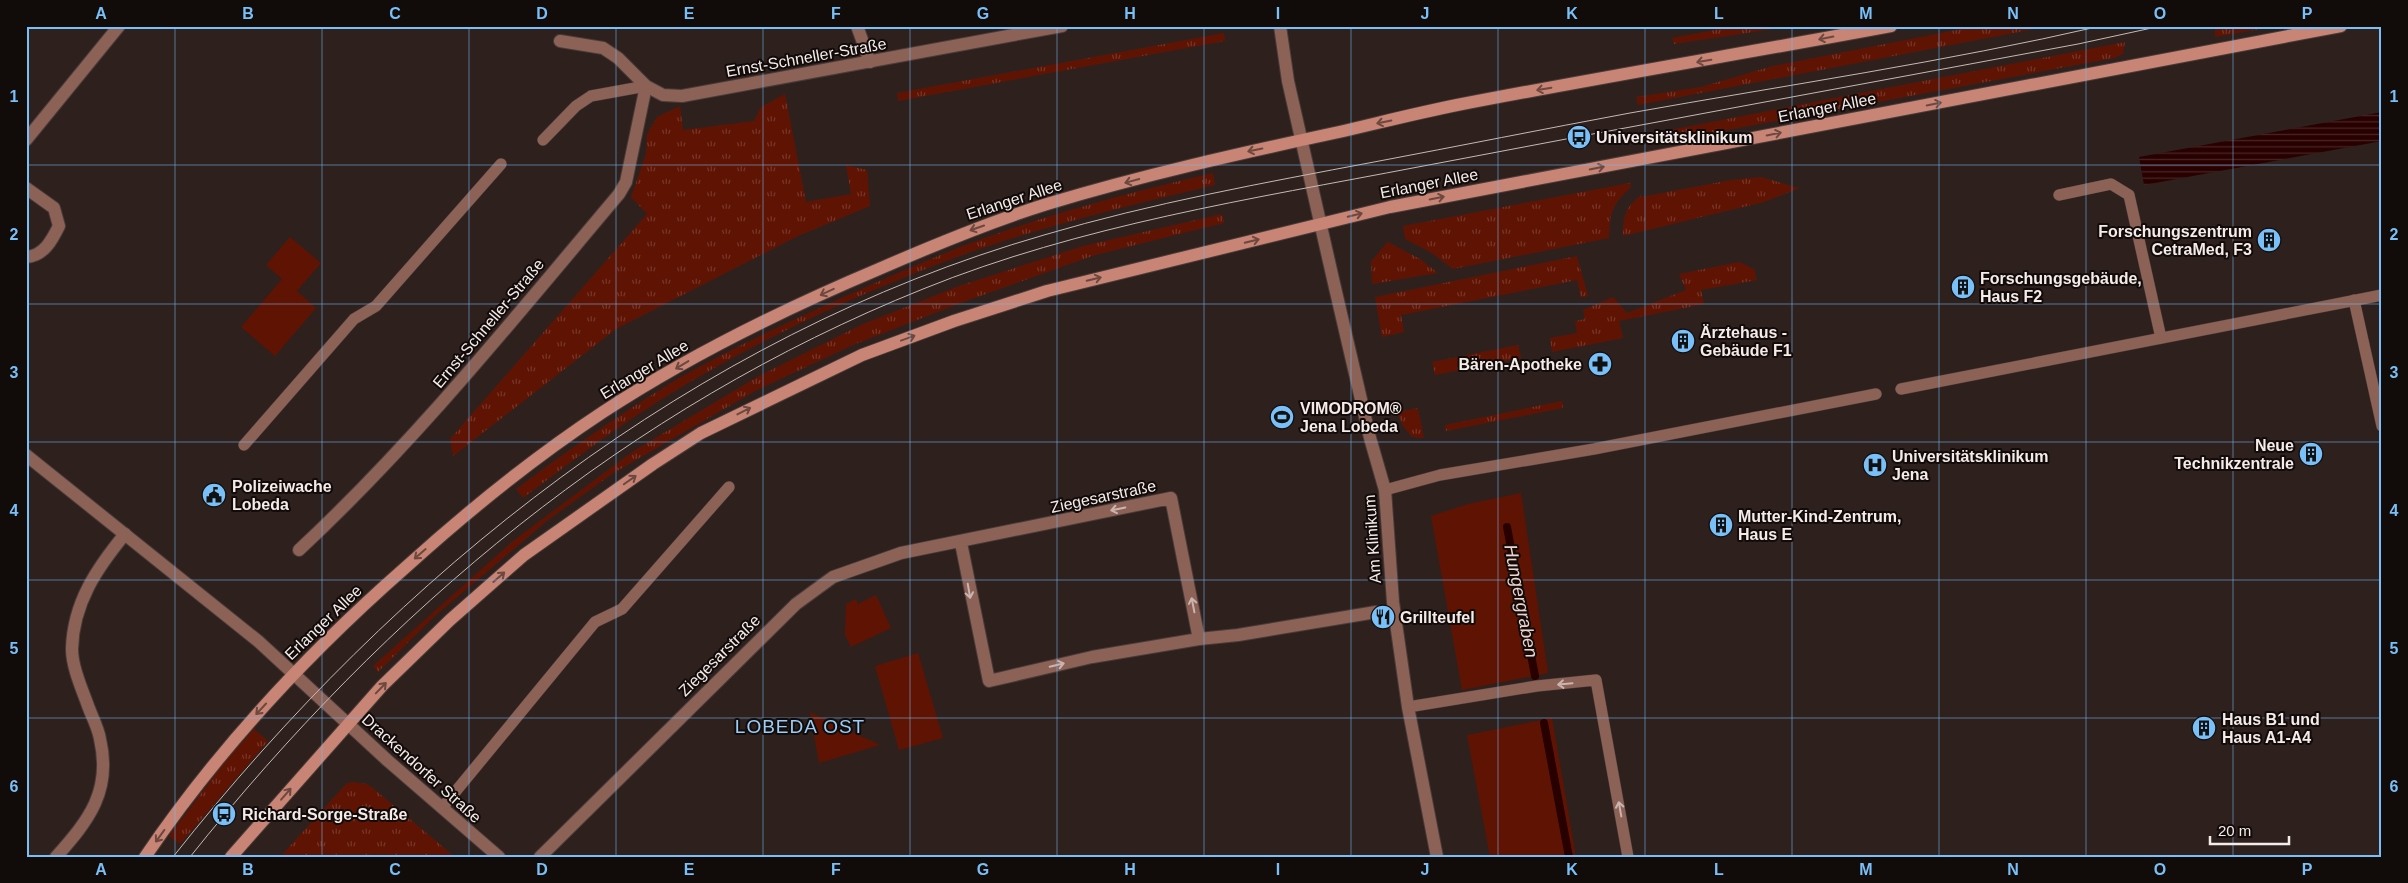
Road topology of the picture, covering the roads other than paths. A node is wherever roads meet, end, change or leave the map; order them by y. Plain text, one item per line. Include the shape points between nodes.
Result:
1 (119, 26) edge
2 (857, 26) edge
3 (1062, 26) edge
4 (1280, 26) edge
5 (1891, 26) edge
6 (2341, 26) edge
7 (560, 41) dead end
8 (870, 62) junction
9 (646, 86) junction
10 (26, 140) edge
11 (544, 140) dead end
12 (1303, 140) junction
13 (501, 164) dead end
14 (26, 188) edge
15 (2059, 195) dead end
16 (1320, 224) junction
17 (26, 257) edge
18 (2382, 294) edge
19 (2354, 300) junction
20 (2160, 338) junction
21 (1900, 389) dead end
22 (1876, 394) dead end
23 (2382, 426) edge
24 (244, 445) dead end
25 (26, 455) edge
26 (729, 486) dead end
27 (1385, 490) junction
28 (125, 534) junction
29 (961, 543) junction
30 (299, 550) dead end
31 (1376, 612) dead end
32 (1199, 639) junction
33 (294, 673) junction
34 (1408, 707) junction
35 (348, 724) junction
36 (442, 808) junction
37 (56, 857) edge
38 (145, 857) edge
39 (231, 857) edge
40 (499, 857) edge
41 (540, 857) edge
42 (1437, 857) edge
43 (1628, 857) edge

1 - 10 street
2 - 8 street
3 - 8 street, Ernst-Schneller-Straße
4 - 12 street via 1288,81
5 -> 12 main road, Erlanger Allee via 1452,106
16 -> 6 main road, Erlanger Allee via 1390,207
7 - 9 street, Ernst-Schneller-Straße via 603,48
8 - 9 street, Ernst-Schneller-Straße via 682,96 663,95
9 - 11 lane via 591,96 576,106
9 - 30 street, Ernst-Schneller-Straße via 626,182 619,194 418,431
12 - 16 street
12 -> 33 main road, Erlanger Allee via 1210,160 1045,205 960,234 841,285 691,359 604,412 456,522 330,635
13 - 24 lane via 376,306 354,319
14 - 17 street via 54,208 59,226 48,246
15 - 20 lane via 2111,184 2129,195
16 - 27 street, Am Klinikum
35 -> 16 main road, Erlanger Allee via 450,620 524,555 701,433 862,355 954,321 1047,291
18 - 19 lane
19 - 20 lane
19 - 23 lane
20 - 21 lane
22 - 27 lane via 1594,449 1440,475
25 - 28 street
26 - 36 lane via 622,609 595,622
27 - 34 street, Am Klinikum via 1393,602
28 - 33 street via 250,633
28 - 37 street via 97,568 79,608 72,649 100,738 104,768 98,800 78,832
29 -> 32 street via 989,681 1092,657
32 -> 29 street, Ziegesarstraße via 1171,498
29 - 41 street, Ziegesarstraße via 901,553 832,577 796,604
31 - 32 street
33 - 35 street, Drackendorfer Straße
33 -> 38 main road, Erlanger Allee via 195,788
34 - 42 street, Am Klinikum
43 -> 34 lane via 1596,680
35 - 36 street, Drackendorfer Straße
39 -> 35 main road, Erlanger Allee
36 - 40 street, Drackendorfer Straße

